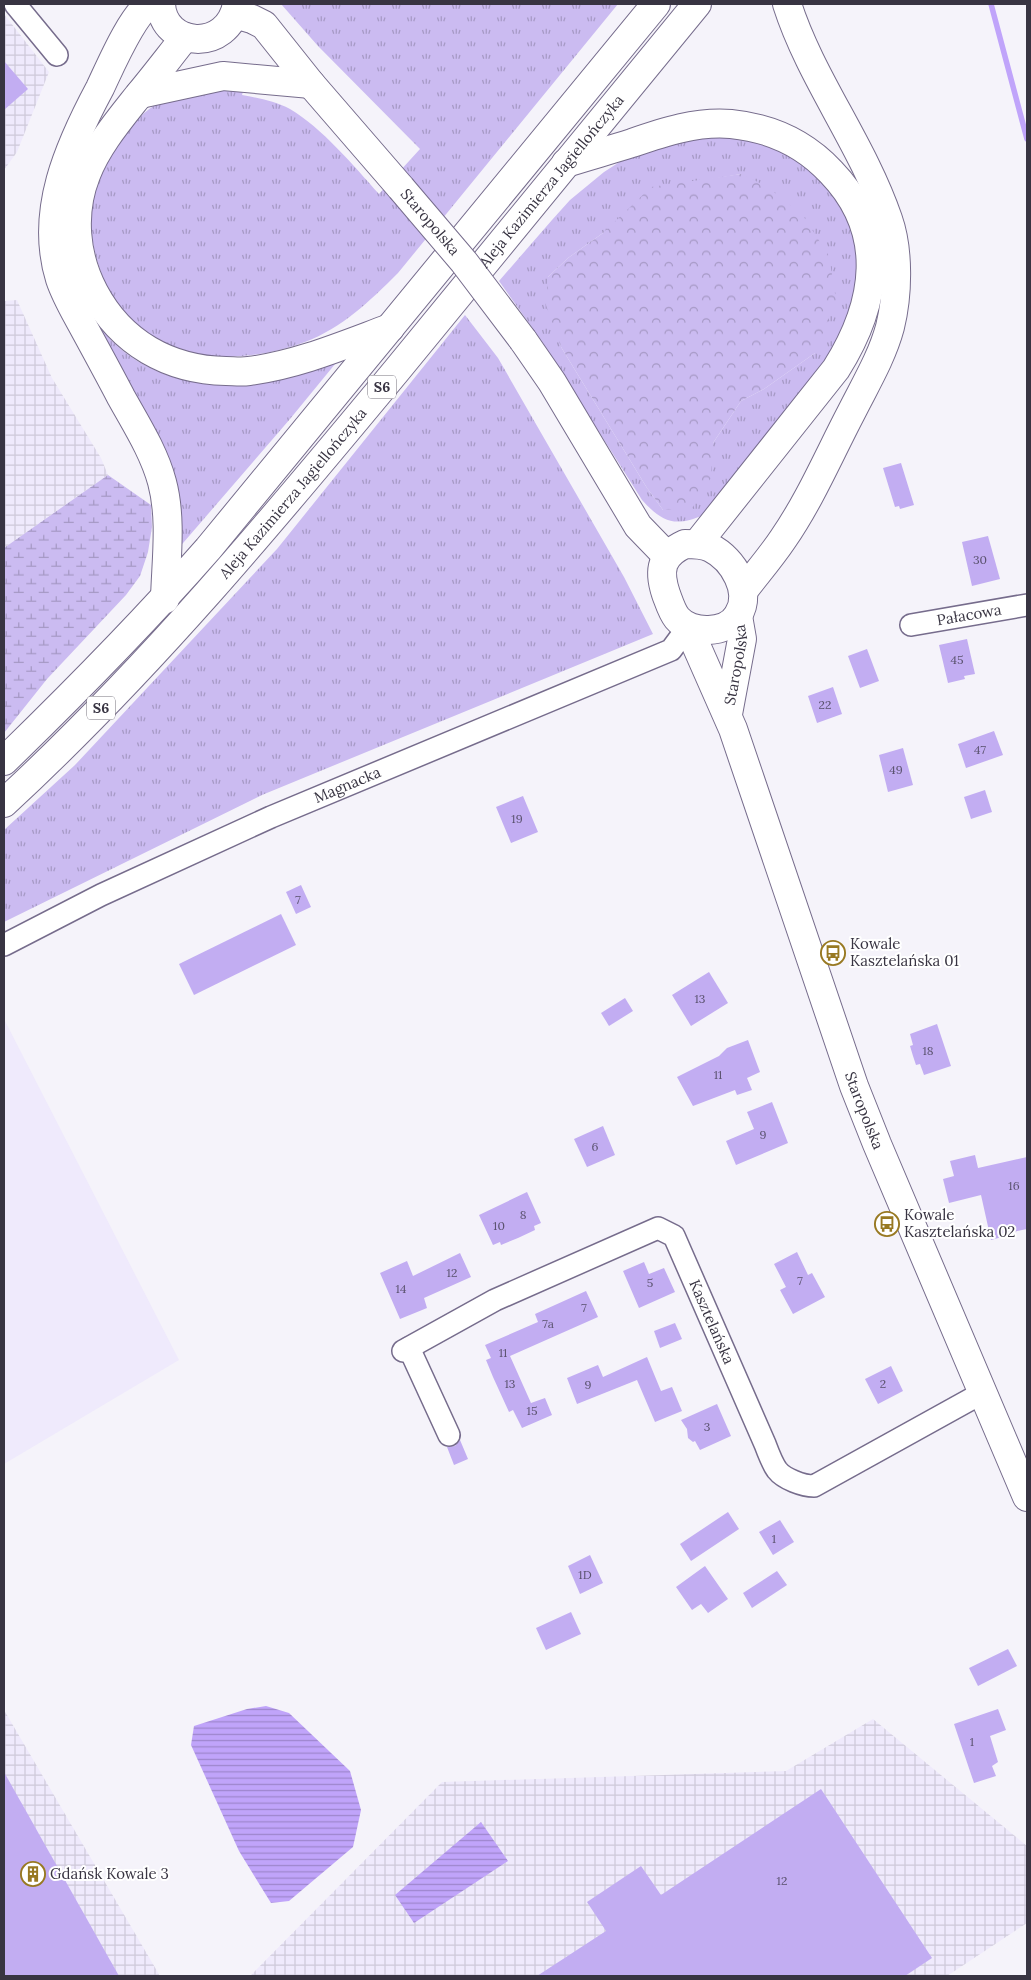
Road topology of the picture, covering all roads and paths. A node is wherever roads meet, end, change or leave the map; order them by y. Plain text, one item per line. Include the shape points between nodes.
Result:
1 (15, 4) edge
2 (150, 4) edge
3 (161, 4) edge
4 (656, 4) edge
5 (697, 4) edge
6 (787, 4) edge
7 (236, 9) edge
8 (184, 37) junction
9 (57, 55) dead end
10 (310, 84) junction
11 (140, 94) junction
12 (566, 163) junction
13 (390, 328) junction
14 (697, 544) junction
15 (667, 556) junction
16 (165, 599) junction
17 (741, 603) junction
18 (1027, 605) edge
19 (911, 625) dead end
20 (688, 627) junction
21 (728, 714) junction
22 (4, 762) edge
23 (4, 803) edge
24 (4, 945) edge
25 (982, 1393) junction
26 (449, 1435) dead end
27 (1027, 1498) edge

1 - 9 street
2 - 16 main road via 144,7 130,30 65,162 55,195 53,228 60,277 68,298 131,415 162,481 168,528
3 - 8 main road via 166,21
4 - 13 main road, Aleja Kazimierza Jagiellończyka / S6
5 - 12 main road, Aleja Kazimierza Jagiellończyka / S6
6 - 17 main road via 797,35 868,170 889,220 896,261 895,297 890,328 876,363 806,501
7 - 8 main road, Staropolska via 229,25 220,33 197,40
7 - 10 main road, Staropolska via 264,25
8 - 11 main road
10 - 11 main road via 223,76
10 - 15 main road, Staropolska, bridge via 464,262 523,340 552,382 638,526
11 - 13 main road via 96,154 78,202 76,222 88,281 102,308 122,332 148,351 178,365 209,371 247,372 294,362
12 - 14 main road via 660,133 708,124 753,127 773,132 808,149 841,182 867,229 870,282 864,313 848,350 832,375
12 - 23 main road, Aleja Kazimierza Jagiellończyka / S6 via 196,610 61,751
13 - 16 main road, Aleja Kazimierza Jagiellończyka / S6
14 - 15 main road via 685,544
14 - 17 main road via 721,554 733,567
15 - 20 main road via 663,565 663,584 668,602 677,618
16 - 22 main road, Aleja Kazimierza Jagiellończyka / S6
17 - 20 main road via 728,625 716,629
17 - 21 main road, Staropolska via 742,640
18 - 19 street, Pałacowa
20 - 21 main road, Staropolska
20 - 24 street, Magnacka via 671,650 271,818 101,895
21 - 25 main road, Staropolska via 854,1086
25 - 26 street, Kasztelańska via 814,1486 806,1486 784,1475 777,1470 765,1444 674,1236 658,1228 495,1300 406,1350
25 - 27 main road, Staropolska

